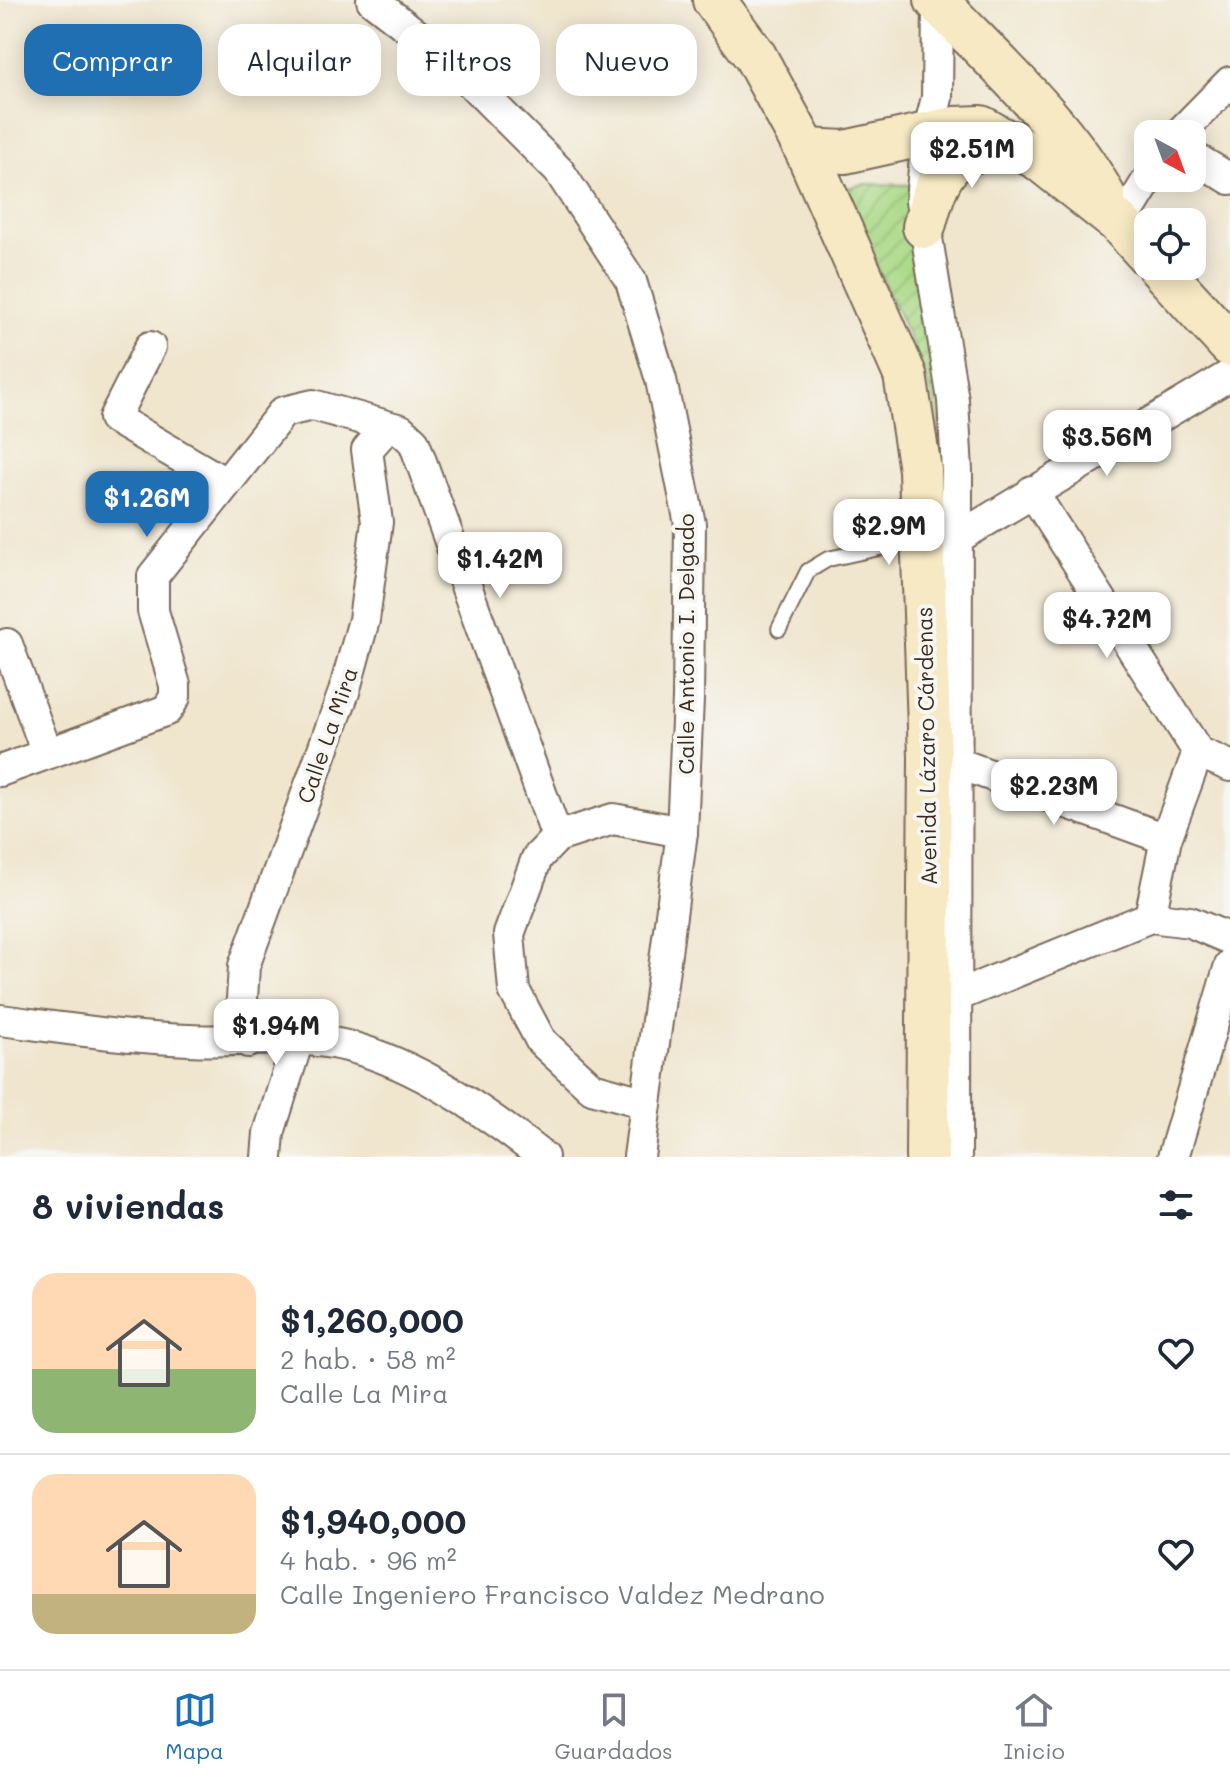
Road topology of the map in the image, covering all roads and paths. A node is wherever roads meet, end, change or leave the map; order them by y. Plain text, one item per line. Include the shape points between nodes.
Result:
1 (372, 0) edge
2 (714, 0) edge
3 (937, 1) edge
4 (1230, 82) edge
5 (1193, 120) edge
6 (927, 136) junction
7 (1012, 142) junction
8 (806, 150) junction
9 (1206, 164) edge
10 (1230, 179) edge
11 (1140, 192) edge
12 (1119, 223) junction
13 (924, 227) junction
14 (1134, 240) edge
15 (1171, 280) edge
16 (1230, 345) edge
17 (150, 347) dead end
18 (1230, 375) edge
19 (386, 428) junction
20 (225, 483) junction
21 (1032, 491) junction
22 (940, 538) junction
23 (779, 629) dead end
24 (7, 644) dead end
25 (1198, 752) junction
26 (47, 753) junction
27 (960, 764) junction
28 (1230, 766) edge
29 (0, 771) edge
30 (682, 832) junction
31 (557, 837) junction
32 (1166, 839) junction
33 (1150, 917) junction
34 (1230, 939) edge
35 (1230, 965) edge
36 (959, 995) junction
37 (0, 1020) edge
38 (299, 1037) junction
39 (248, 1042) junction
40 (1216, 1061) edge
41 (646, 1103) junction
42 (263, 1149) edge
43 (948, 1154) edge
44 (543, 1157) edge
45 (639, 1157) edge
46 (1173, 1157) edge

1 - 30 street, Calle Antonio I. Delgado via 444,56 559,171 631,281 661,380 690,524
2 - 8 main road, Avenida Lázaro Cárdenas via 755,56
3 - 6 street, Avenida Lázaro Cárdenas via 937,98
3 - 12 main road, Avenida Lázaro Cárdenas via 1091,171
4 - 5 street
6 - 7 main road via 981,127
6 - 8 main road via 845,152
6 - 13 street, Avenida Lázaro Cárdenas
7 - 12 main road
7 - 13 main road via 973,148 952,163 935,183
8 - 22 main road, Avenida Lázaro Cárdenas via 905,375 920,470
9 - 10 street
11 - 12 street
12 - 14 main road
13 - 22 street, Avenida Lázaro Cárdenas via 953,400
15 - 16 main road
17 - 20 street via 114,418
18 - 21 street
19 - 20 street via 313,405 283,412
19 - 31 street via 401,430 414,442
19 - 39 street, Calle La Mira via 367,450 377,522 364,620 344,692 244,966 241,1016
20 - 26 street via 153,576 153,611 175,685 167,710
21 - 22 street
21 - 25 street
22 - 23 lane via 828,559 808,571
22 - 27 street, Avenida Lázaro Cárdenas
22 - 43 main road, Avenida Lázaro Cárdenas via 930,757
24 - 26 street
25 - 28 street
25 - 32 street
26 - 29 street
27 - 32 street
27 - 36 street, Avenida Lázaro Cárdenas
30 - 31 street via 613,819
30 - 41 street, Calle Antonio I. Delgado
31 - 41 street via 537,858 509,934 514,990 541,1041 592,1088
32 - 33 street
33 - 34 street via 1190,922
33 - 36 street
35 - 40 street
36 - 43 street, Avenida Lázaro Cárdenas
37 - 39 street
38 - 39 street
38 - 42 street
38 - 44 street via 350,1047 474,1104
40 - 46 street
41 - 45 street, Calle Antonio I. Delgado

